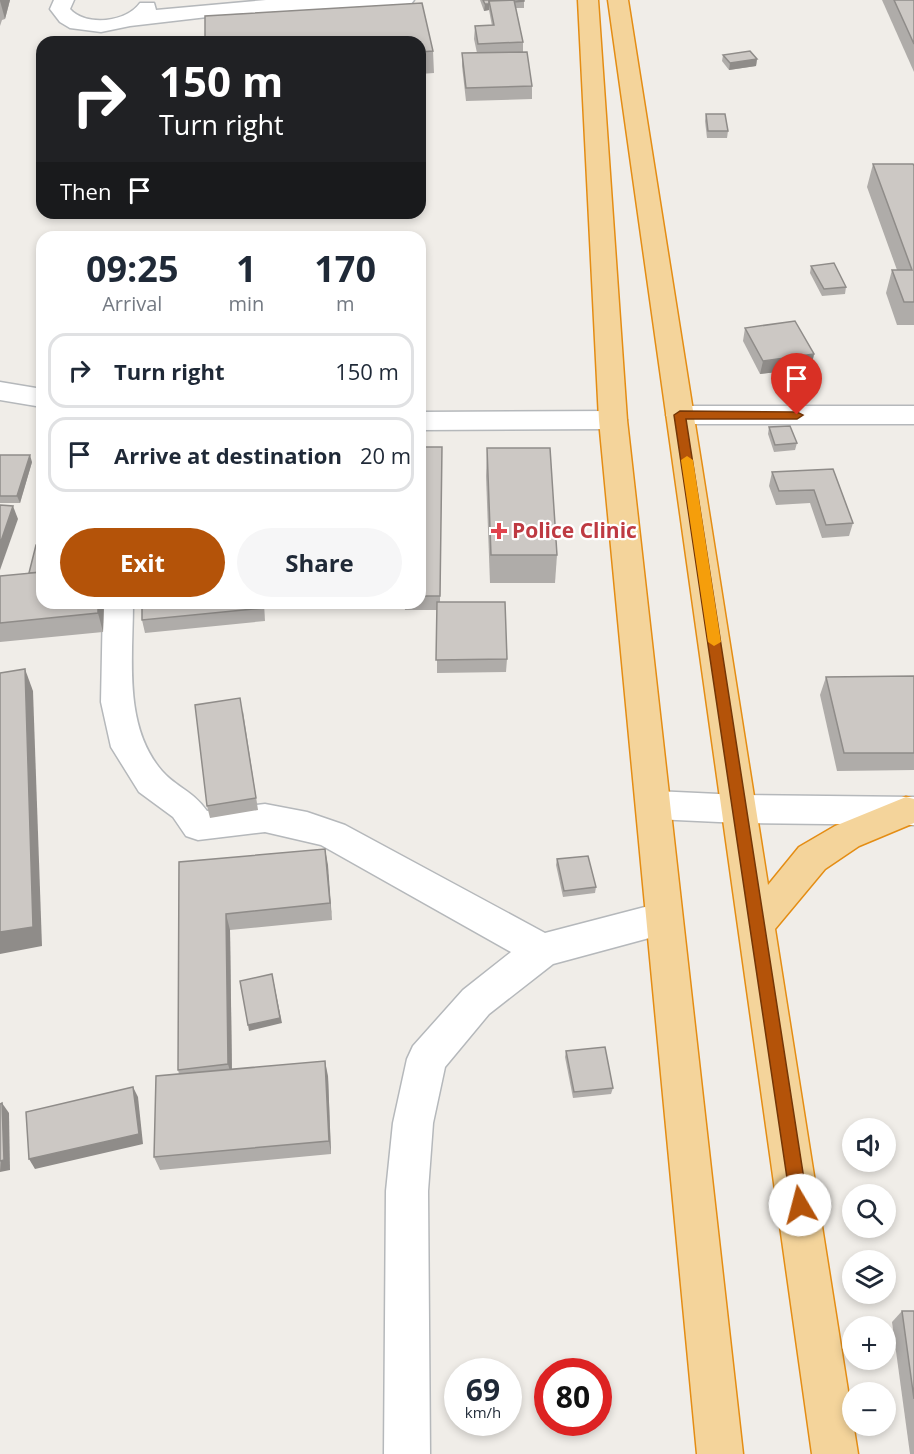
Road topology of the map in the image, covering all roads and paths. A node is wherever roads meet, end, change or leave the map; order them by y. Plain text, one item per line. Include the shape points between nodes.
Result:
1 (64, 0) edge
2 (149, 0) edge
3 (404, 0) edge
4 (588, 0) edge
5 (618, 0) edge
6 (277, 2) edge
7 (131, 20) junction
8 (0, 391) edge
9 (36, 397) edge
10 (680, 415) junction
11 (914, 415) edge
12 (613, 420) junction
13 (426, 421) edge
14 (118, 609) edge
15 (654, 805) junction
16 (740, 809) junction
17 (910, 811) edge
18 (664, 918) junction
19 (757, 924) junction
20 (542, 950) junction
21 (406, 1454) edge
22 (720, 1454) edge
23 (835, 1454) edge

1 - 7 street via 60,9 77,23 113,25
2 - 7 street via 146,11
3 - 6 street
4 - 12 highway
5 - 10 highway
6 - 7 street
8 - 9 street
10 - 11 street
10 - 16 highway
12 - 13 street
12 - 15 highway
14 - 20 street via 117,702 128,747 151,782 185,807 198,826 265,818 333,835
15 - 16 street
15 - 18 highway
16 - 17 street
16 - 19 highway
17 - 19 highway via 847,836 812,858
18 - 20 street
18 - 22 highway
19 - 23 highway
20 - 21 street via 476,1002 427,1059 413,1123 407,1191

